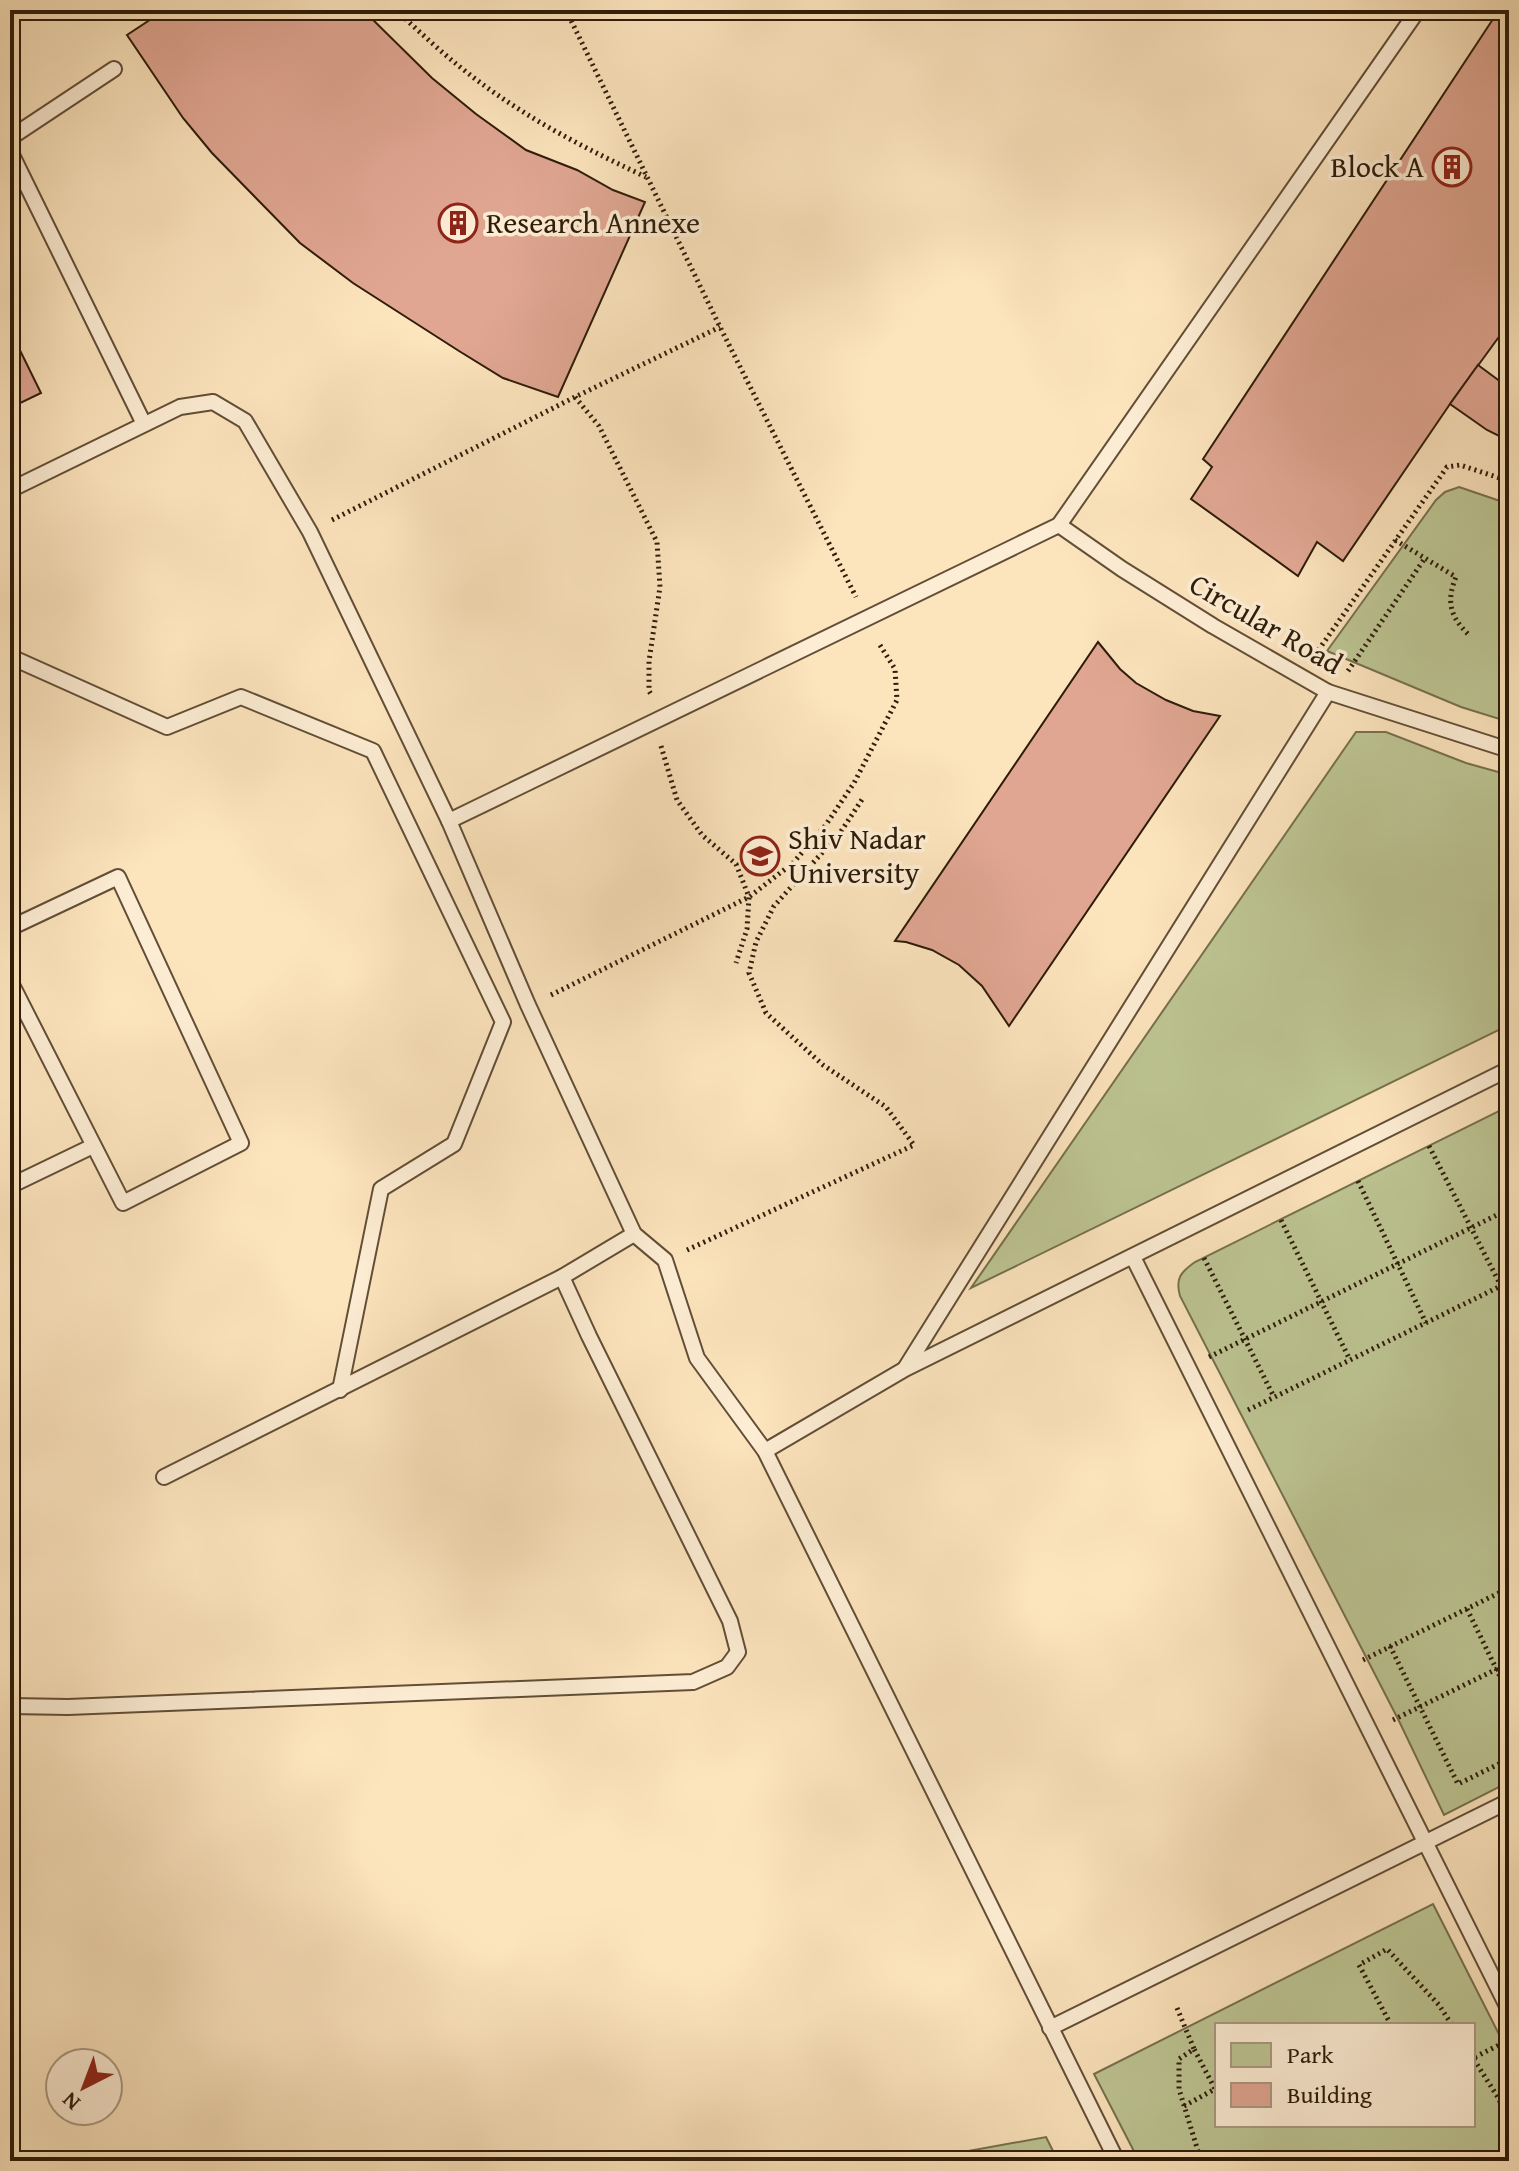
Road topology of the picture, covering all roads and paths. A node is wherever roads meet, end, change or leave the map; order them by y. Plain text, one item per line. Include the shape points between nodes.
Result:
1 (397, 10) edge
2 (566, 10) edge
3 (1418, 10) edge
4 (114, 69) dead end
5 (10, 138) edge
6 (10, 151) edge
7 (647, 177) junction
8 (720, 327) junction
9 (575, 397) junction
10 (144, 424) junction
11 (1509, 481) edge
12 (10, 490) edge
13 (1059, 525) junction
14 (310, 532) junction
15 (1395, 540) junction
16 (1425, 558) junction
17 (866, 618) junction
18 (1469, 635) dead end
19 (10, 659) edge
20 (1348, 671) dead end
21 (1300, 675) junction
22 (1328, 692) junction
23 (664, 719) junction
24 (1509, 750) edge
25 (863, 798) dead end
26 (449, 821) junction
27 (749, 897) junction
28 (10, 928) edge
29 (736, 963) dead end
30 (12, 990) edge
31 (528, 1005) junction
32 (1509, 1069) edge
33 (93, 1146) junction
34 (1429, 1146) dead end
35 (1358, 1181) dead end
36 (10, 1186) edge
37 (1509, 1209) edge
38 (1281, 1220) dead end
39 (1471, 1227) junction
40 (634, 1234) junction
41 (1133, 1257) junction
42 (1204, 1258) dead end
43 (665, 1260) junction
44 (1398, 1264) junction
45 (562, 1277) junction
46 (1509, 1282) edge
47 (1501, 1286) junction
48 (1322, 1301) junction
49 (1426, 1323) junction
50 (1245, 1339) junction
51 (1350, 1360) junction
52 (1188, 1367) junction
53 (905, 1369) junction
54 (340, 1390) junction
55 (1274, 1397) junction
56 (1248, 1410) dead end
57 (765, 1451) junction
58 (164, 1477) dead end
59 (1509, 1588) edge
60 (1467, 1609) junction
61 (1390, 1646) junction
62 (1362, 1660) dead end
63 (1509, 1663) edge
64 (1496, 1669) junction
65 (1509, 1695) edge
66 (10, 1706) edge
67 (1420, 1707) junction
68 (1370, 1731) junction
69 (1509, 1759) edge
70 (1509, 1801) edge
71 (1426, 1841) junction
72 (1177, 2008) dead end
73 (1509, 2010) edge
74 (1390, 2023) edge
75 (1451, 2023) edge
76 (1050, 2028) junction
77 (1509, 2040) edge
78 (1194, 2049) junction
79 (1475, 2057) edge
80 (1475, 2061) edge
81 (1184, 2106) junction
82 (1509, 2125) edge
83 (1117, 2161) edge
84 (1201, 2161) edge

1 - 7 path via 499,98
2 - 7 path
3 - 13 lane
4 - 5 lane
6 - 10 lane
7 - 8 path
8 - 9 path
8 - 17 path
9 - 14 path
9 - 23 path via 599,426 657,542 660,587 649,691
10 - 12 lane
10 - 14 lane via 180,407 213,402 245,421
11 - 15 path via 1452,464
13 - 17 lane
13 - 21 lane, Circular Road via 1213,626
14 - 26 lane
15 - 16 path
15 - 21 path
16 - 18 path via 1456,577 1449,602 1458,625
16 - 20 path
17 - 23 lane
17 - 27 path via 895,669 897,700 825,826 793,863
19 - 54 lane via 167,727 241,697 373,751 503,1022 454,1144 381,1189
21 - 22 lane, Circular Road
22 - 24 lane, Circular Road
22 - 53 lane
23 - 26 lane
23 - 27 path via 659,740 677,800 702,835 736,864
25 - 43 path via 840,833 774,906 756,942 749,973 766,1013 823,1065 886,1107 914,1145
26 - 31 lane
27 - 29 path via 747,929
27 - 31 path
28 - 33 lane via 118,877 241,1143 123,1203
30 - 33 lane
31 - 40 lane
32 - 41 lane
33 - 36 lane
34 - 39 path
35 - 44 path
37 - 39 path
38 - 48 path
39 - 44 path
39 - 47 path
40 - 43 lane
40 - 45 lane
41 - 52 lane
41 - 53 lane
42 - 50 path
43 - 57 lane via 697,1358
44 - 48 path
44 - 49 path
45 - 54 lane
45 - 66 lane via 730,1621 738,1652 727,1667 693,1682
46 - 47 path
47 - 49 path
48 - 50 path
48 - 51 path
49 - 51 path
50 - 52 path
50 - 55 path
51 - 55 path
52 - 68 lane
53 - 57 lane
54 - 58 lane
55 - 56 path
57 - 76 lane
59 - 60 path
60 - 61 path
60 - 64 path
61 - 62 path
61 - 67 path
63 - 64 path
64 - 65 path
64 - 67 path
67 - 68 path
67 - 69 path via 1458,1784
68 - 71 lane
70 - 71 lane
71 - 73 lane
71 - 76 lane
72 - 78 path
74 - 75 path via 1359,1965 1387,1949
76 - 83 lane
77 - 79 path
78 - 81 path via 1179,2059
78 - 81 path via 1215,2089
80 - 82 path
81 - 84 path

